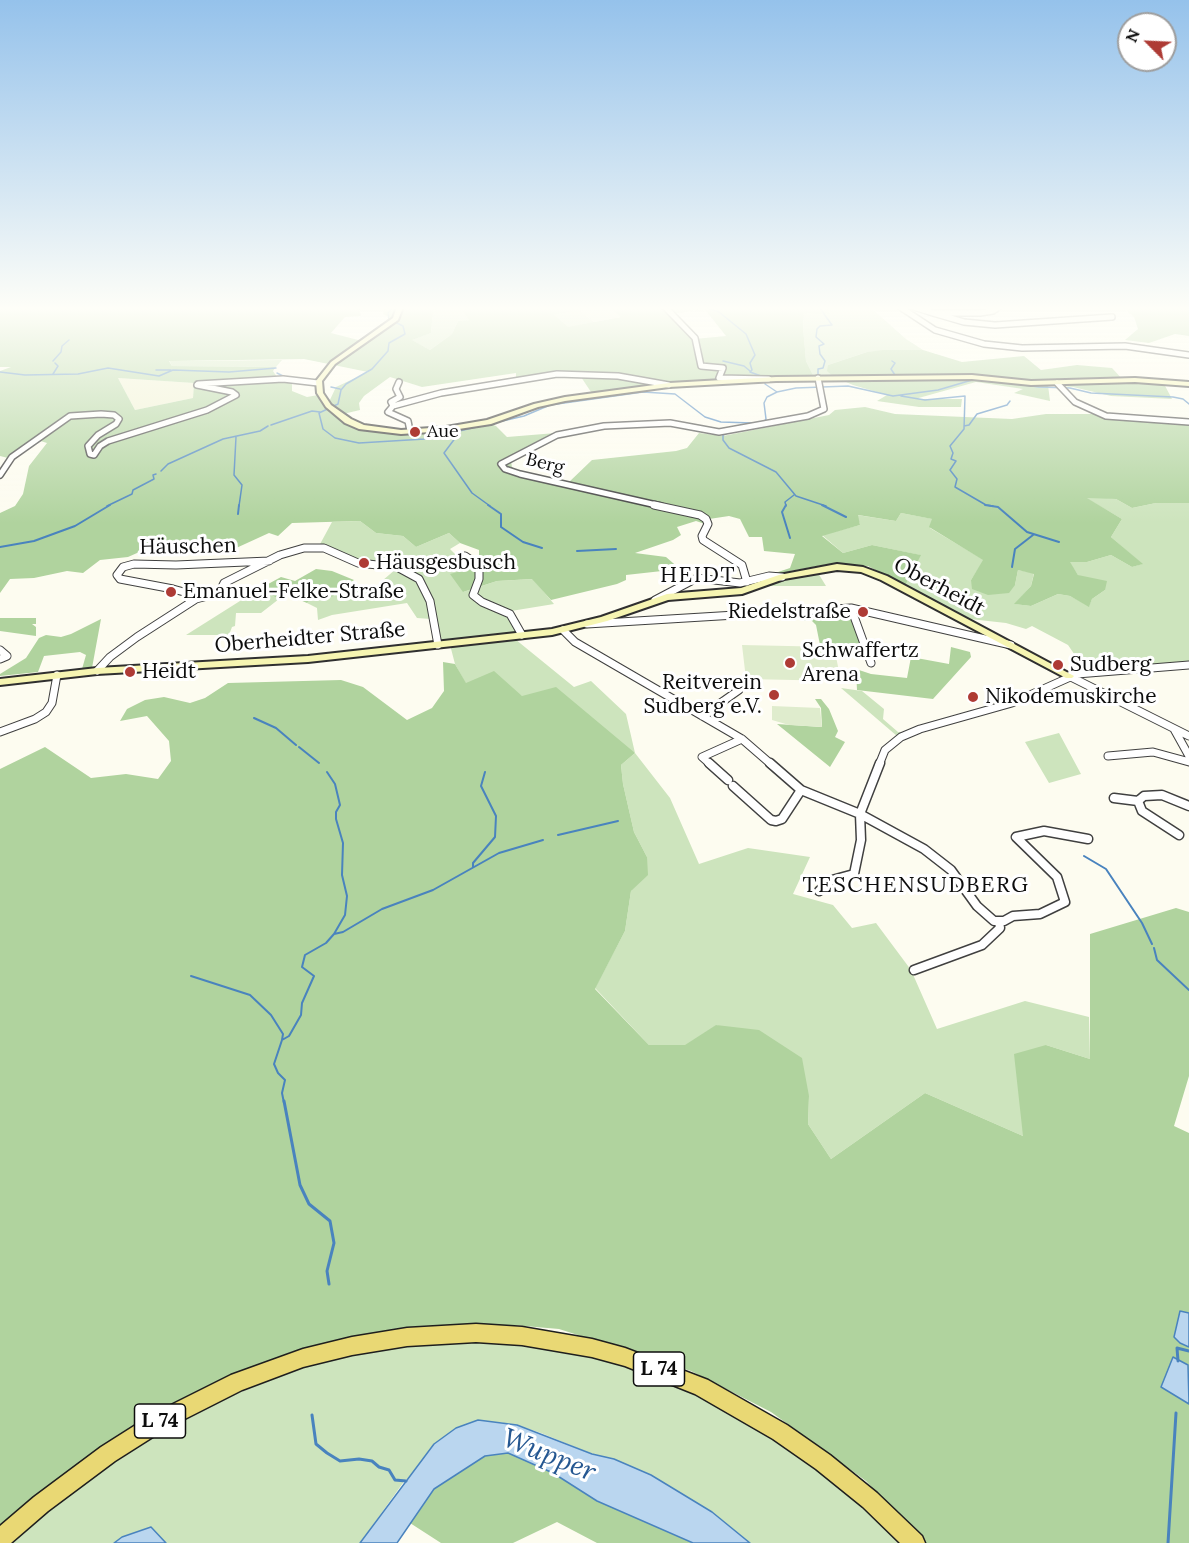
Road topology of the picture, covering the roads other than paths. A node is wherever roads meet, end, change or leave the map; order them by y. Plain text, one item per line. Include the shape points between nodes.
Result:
1 (283, 379) edge
2 (283, 379) edge
3 (320, 379) edge
4 (526, 379) edge
5 (635, 379) edge
6 (769, 379) edge
7 (818, 379) edge
8 (996, 379) edge
9 (399, 382) dead end
10 (318, 384) junction
11 (1189, 384) edge
12 (669, 385) junction
13 (1059, 385) junction
14 (393, 406) junction
15 (1189, 422) edge
16 (410, 431) junction
17 (0, 475) edge
18 (465, 556) dead end
19 (268, 561) junction
20 (782, 577) junction
21 (747, 582) junction
22 (252, 592) dead end
23 (219, 593) junction
24 (196, 599) junction
25 (652, 602) junction
26 (852, 608) junction
27 (585, 624) junction
28 (563, 630) junction
29 (522, 635) junction
30 (438, 645) junction
31 (1011, 645) junction
32 (0, 650) edge
33 (0, 659) edge
34 (871, 663) dead end
35 (1189, 665) edge
36 (97, 671) junction
37 (57, 675) junction
38 (1069, 676) junction
39 (736, 681) dead end
40 (0, 682) edge
41 (702, 716) junction
42 (1174, 728) junction
43 (0, 732) edge
44 (1189, 736) edge
45 (742, 739) junction
46 (1108, 756) dead end
47 (1189, 756) edge
48 (1189, 762) edge
49 (801, 790) junction
50 (1114, 798) dead end
51 (1138, 801) junction
52 (1189, 806) edge
53 (860, 814) junction
54 (1179, 836) dead end
55 (1088, 839) dead end
56 (819, 891) dead end
57 (999, 921) junction
58 (914, 970) dead end
59 (0, 1539) edge
60 (915, 1543) edge

1 - 10 street
2 - 17 street via 201,383 197,385 236,395 207,410 108,441 94,455 89,450 91,442 119,419 101,414 70,416 12,457
3 - 10 main road
4 - 14 street via 441,393
5 - 12 street
6 - 12 main road
7 - 21 street, Berg via 824,409 817,413 719,432 665,422 598,427 557,435 501,464 520,474 700,515 708,524 703,540 742,565
8 - 13 main road
9 - 14 street via 396,389 400,397 391,402
10 - 16 main road via 329,408 362,428
11 - 13 main road via 1135,380
12 - 16 main road via 548,402 488,422
13 - 15 street via 1075,402 1106,416
14 - 16 street via 388,413 408,421
18 - 29 street via 479,570 473,595 510,614
19 - 23 street via 224,584
19 - 24 street, Häuschen via 134,564 119,570 117,575 120,579 191,594
19 - 30 street via 288,552 320,547 358,563 409,572 426,588
20 - 21 street, Oberheidt
20 - 25 main road, Oberheidt via 742,591 677,595
20 - 31 main road, Oberheidt via 837,567 876,574
21 - 25 street, Oberheidt via 697,578
22 - 23 street
23 - 24 street
24 - 36 street via 128,643
25 - 27 main road, Oberheidt
26 - 27 street
26 - 31 street
26 - 34 street
27 - 28 main road, Oberheidter Straße
28 - 29 main road, Oberheidter Straße
28 - 41 street via 575,642
29 - 30 main road, Oberheidter Straße
30 - 36 main road, Oberheidter Straße via 308,659
31 - 38 main road, Oberheidt
32 - 33 street via 7,656
35 - 38 street
36 - 37 main road, Oberheidter Straße
37 - 40 main road, Oberheidter Straße
37 - 43 street via 52,703 46,712
38 - 42 street
38 - 53 street via 1012,703 910,732 892,743 885,750
39 - 41 street via 739,690
41 - 45 street
42 - 44 street
42 - 47 street
45 - 49 street
45 - 49 street via 702,757 771,820 782,819
46 - 48 street via 1153,752
49 - 53 street
50 - 51 street
51 - 52 street via 1144,796 1162,795
51 - 54 street via 1142,811
53 - 56 street via 861,840 854,874 832,880
53 - 57 street via 924,849 951,870 977,906
55 - 57 street via 1044,831 1016,837 1053,872 1065,902 1040,914
57 - 58 street via 1000,928 982,945
59 - 60 main road, L 74 via 117,1449 160,1421 238,1382 352,1346 418,1335 469,1333 522,1336 592,1348 701,1387 816,1457

